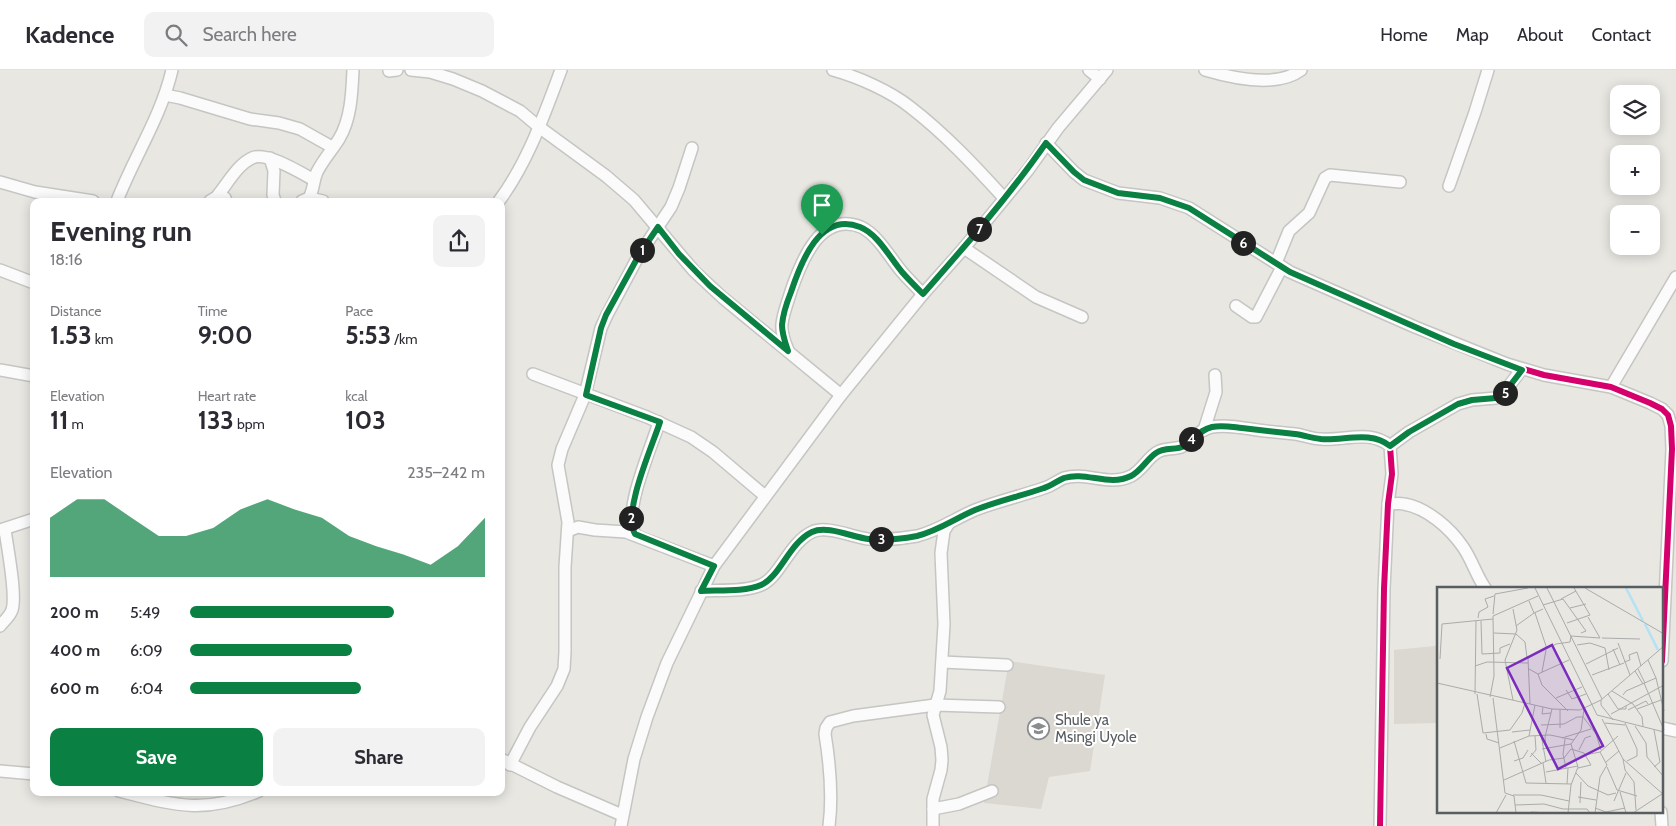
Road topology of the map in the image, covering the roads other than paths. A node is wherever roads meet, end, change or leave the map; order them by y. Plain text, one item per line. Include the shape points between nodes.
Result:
1 (172, 70) edge
2 (354, 70) edge
3 (396, 70) edge
4 (411, 70) edge
5 (561, 70) edge
6 (833, 70) edge
7 (1089, 70) edge
8 (1205, 70) edge
9 (1300, 70) edge
10 (1488, 70) edge
11 (389, 71) edge
12 (1104, 74) edge
13 (165, 95) junction
14 (539, 128) junction
15 (1046, 143) junction
16 (332, 147) junction
17 (692, 148) dead end
18 (270, 158) junction
19 (314, 180) junction
20 (0, 182) edge
21 (1400, 182) dead end
22 (1448, 186) dead end
23 (74, 198) edge
24 (119, 198) edge
25 (219, 198) edge
26 (274, 198) edge
27 (307, 198) edge
28 (501, 198) edge
29 (1004, 198) junction
30 (658, 227) junction
31 (964, 248) junction
32 (1279, 265) junction
33 (0, 270) edge
34 (1676, 277) edge
35 (30, 281) edge
36 (923, 294) junction
37 (1236, 306) dead end
38 (1082, 318) dead end
39 (788, 351) junction
40 (0, 370) edge
41 (1522, 370) junction
42 (533, 374) dead end
43 (30, 375) edge
44 (1215, 375) dead end
45 (1611, 388) junction
46 (841, 394) junction
47 (586, 395) junction
48 (1662, 409) junction
49 (1676, 413) edge
50 (660, 422) junction
51 (1204, 430) junction
52 (1390, 446) junction
53 (765, 496) junction
54 (1673, 502) edge
55 (1388, 504) junction
56 (30, 520) edge
57 (950, 521) junction
58 (3, 530) edge
59 (568, 531) junction
60 (635, 534) junction
61 (714, 566) junction
62 (1484, 587) edge
63 (701, 591) junction
64 (0, 626) edge
65 (1664, 633) edge
66 (942, 662) junction
67 (1007, 665) dead end
68 (934, 706) junction
69 (999, 707) dead end
70 (506, 762) edge
71 (0, 771) edge
72 (30, 774) edge
73 (992, 791) dead end
74 (140, 796) edge
75 (247, 796) edge
76 (933, 809) junction
77 (622, 820) edge
78 (829, 826) edge
79 (933, 826) edge
80 (1380, 826) edge

1 - 13 street
2 - 16 street via 350,107 339,138
3 - 11 street
4 - 14 street via 440,74 482,92 520,111
5 - 14 street
6 - 29 street via 908,105
7 - 12 street
8 - 9 street via 1242,78 1275,80 1293,76
10 - 22 street
12 - 15 street
13 - 16 street via 250,119 296,127
13 - 24 street
14 - 28 street
14 - 30 street via 620,187
15 - 29 street
15 - 32 street via 1084,180 1118,193 1160,198 1189,208
16 - 19 street
17 - 30 street via 676,198
18 - 19 street
18 - 25 street via 252,158 232,176
18 - 26 street via 274,170
19 - 27 street via 314,188
20 - 23 street
21 - 32 street via 1330,174 1325,178 1309,213 1289,231
29 - 31 street
30 - 39 street via 710,286
30 - 47 street via 606,315
31 - 36 street
31 - 38 street via 1036,297
32 - 37 street via 1256,317
32 - 41 street via 1423,330
33 - 35 street
34 - 45 street
36 - 39 street via 870,233 850,224 832,227 812,243 798,268 782,324
36 - 46 street
39 - 46 street
40 - 43 street
41 - 45 street
41 - 52 street via 1502,396 1458,404
42 - 47 street
44 - 51 street via 1216,392
45 - 48 street
46 - 53 street
47 - 50 street
47 - 59 street via 566,437 558,465 568,514
48 - 49 street
48 - 54 street via 1671,426
50 - 53 street via 702,444
50 - 60 street via 633,507 631,523
51 - 52 street via 1218,426 1321,439 1374,438
51 - 57 street via 1184,446 1165,448 1154,454 1130,476 1117,480 1063,478 1054,485 992,503
52 - 55 street via 1392,474
53 - 61 street
54 - 65 street
55 - 62 street via 1404,504 1436,519 1464,549
55 - 80 street
56 - 58 street
57 - 63 street via 926,533 886,540 822,529 813,531 802,538 762,585
57 - 66 street via 944,531 941,553 944,601
58 - 64 street via 11,575 12,606
59 - 60 street via 578,527
59 - 70 street via 564,669 557,686
60 - 61 street
61 - 63 street
63 - 77 street via 667,663 648,717 634,760
66 - 67 street
66 - 68 street via 940,691
68 - 69 street
68 - 76 street via 942,760
68 - 78 street via 830,722 825,734 830,775
70 - 77 street
71 - 72 street
73 - 76 street via 959,804
74 - 75 street via 194,806 232,802
76 - 79 street

